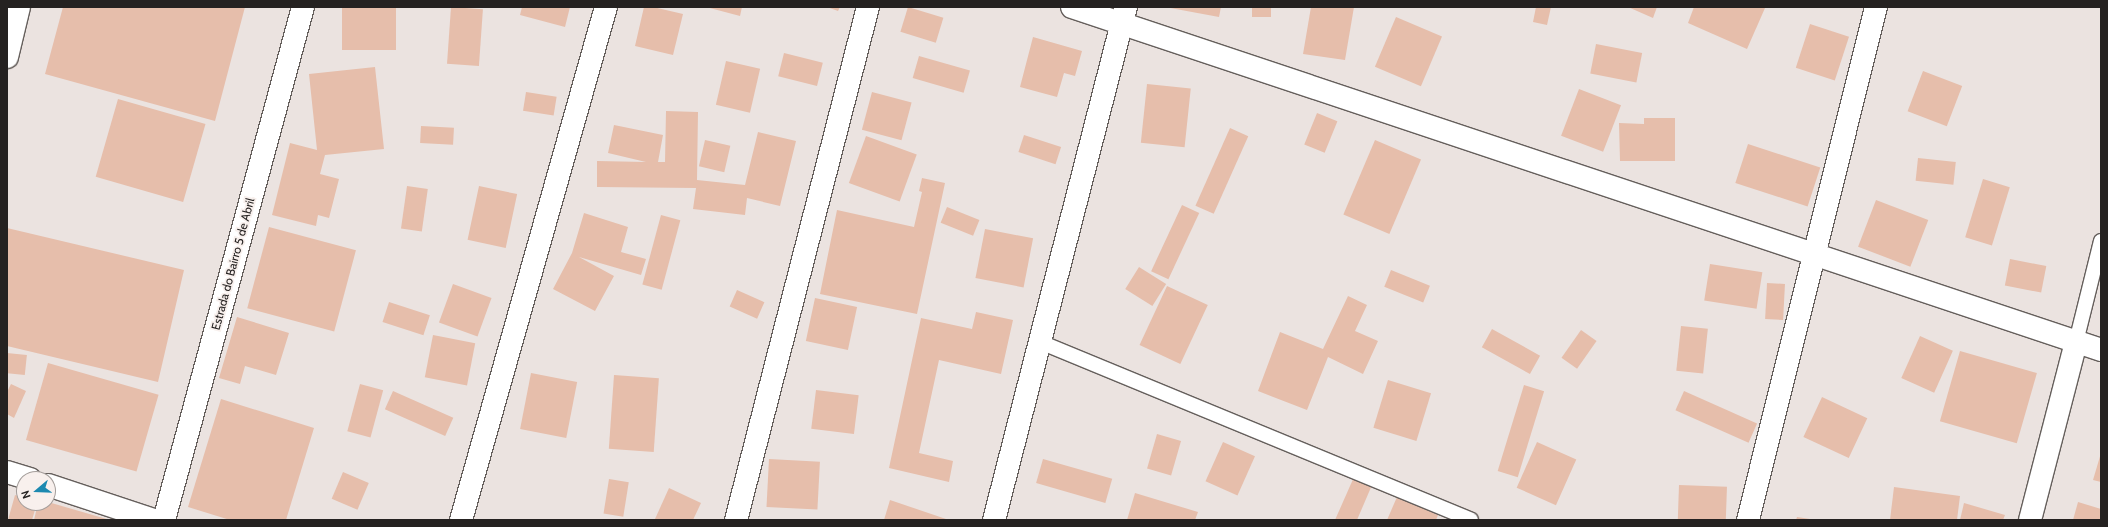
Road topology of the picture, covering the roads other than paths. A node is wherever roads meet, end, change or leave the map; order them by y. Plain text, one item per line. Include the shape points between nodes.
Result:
1 (19, 7) edge
2 (302, 7) edge
3 (606, 7) edge
4 (868, 7) edge
5 (1072, 7) edge
6 (1876, 7) edge
7 (1124, 16) edge
8 (7, 57) edge
9 (2101, 241) edge
10 (1814, 256) junction
11 (1040, 342) junction
12 (2076, 342) junction
13 (2101, 350) edge
14 (56, 488) edge
15 (154, 520) edge
16 (164, 520) edge
17 (462, 520) edge
18 (736, 520) edge
19 (994, 520) edge
20 (1471, 520) edge
21 (1748, 520) edge
22 (2030, 520) edge

1 - 8 street
2 - 16 street, Estrada do Bairro 5 de Abril
3 - 17 street
4 - 18 street
5 - 7 street
6 - 10 street
7 - 10 street
7 - 11 street
9 - 12 lane
10 - 12 street
10 - 21 street
11 - 19 street
11 - 20 lane
12 - 13 street
12 - 22 street
14 - 15 street

